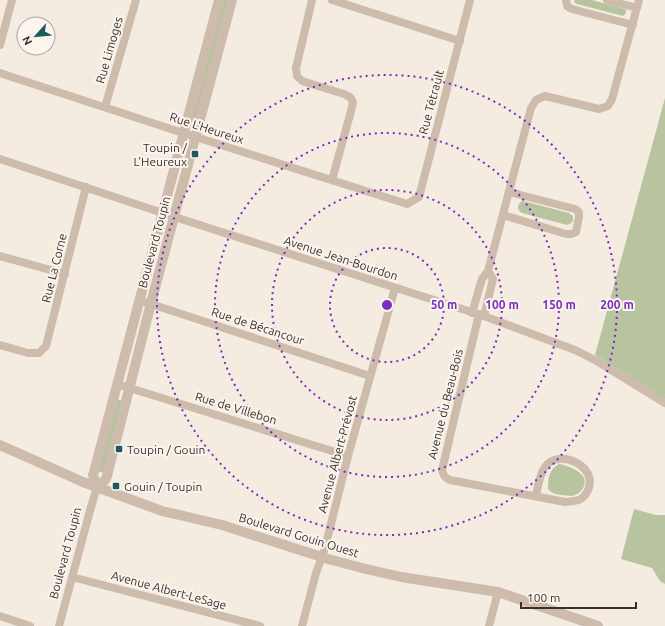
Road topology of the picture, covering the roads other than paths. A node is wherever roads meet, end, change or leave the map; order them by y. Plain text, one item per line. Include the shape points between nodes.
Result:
1 (12, 0) edge
2 (136, 0) edge
3 (219, 0) edge
4 (232, 0) edge
5 (312, 0) edge
6 (332, 0) edge
7 (470, 0) edge
8 (566, 0) edge
9 (607, 0) edge
10 (638, 4) edge
11 (633, 25) junction
12 (460, 41) junction
13 (0, 45) edge
14 (0, 73) edge
15 (105, 107) junction
16 (183, 133) junction
17 (196, 137) junction
18 (0, 159) edge
19 (332, 180) junction
20 (86, 187) junction
21 (509, 192) junction
22 (407, 204) joint
23 (163, 213) junction
24 (503, 215) junction
25 (175, 217) junction
26 (0, 256) edge
27 (488, 271) junction
28 (65, 274) junction
29 (395, 288) junction
30 (139, 300) junction
31 (151, 303) junction
32 (478, 314) junction
33 (0, 345) edge
34 (370, 376) junction
35 (117, 384) junction
36 (130, 388) junction
37 (665, 403) edge
38 (0, 445) edge
39 (348, 456) junction
40 (97, 487) junction
41 (536, 496) junction
42 (321, 557) junction
43 (72, 577) junction
44 (498, 592) junction
45 (0, 616) edge
46 (30, 626) edge
47 (59, 626) edge
48 (260, 626) edge
49 (302, 626) edge
50 (488, 626) edge
51 (598, 626) edge

1 - 13 street
2 - 15 street, Rue Limoges
3 - 16 street, Boulevard Toupin
4 - 17 street, Boulevard Toupin
5 - 19 street via 296,68 297,76 302,82 344,94 353,102
6 - 12 street
7 - 12 street, Rue Tétrault
8 - 11 street via 567,6 572,9
9 - 10 street
10 - 11 street, Avenue du Beau-Bois
11 - 21 street, Avenue du Beau-Bois via 608,106 599,109 545,96 536,100 531,108
12 - 22 street, Rue Tétrault via 419,197
14 - 15 street, Rue L'Heureux
15 - 16 street, Rue L'Heureux
16 - 17 street, Rue L'Heureux
16 - 23 street, Boulevard Toupin
17 - 19 street, Rue L'Heureux
17 - 25 street, Boulevard Toupin
18 - 20 street, Avenue Jean-Bourdon
19 - 22 street, Rue L'Heureux
20 - 23 street, Avenue Jean-Bourdon
20 - 28 street, Rue La Corne
21 - 24 street, Avenue du Beau-Bois
21 - 24 street via 575,209 580,217 576,232 566,234
23 - 25 street, Avenue Jean-Bourdon
23 - 30 street, Boulevard Toupin
24 - 27 street, Avenue du Beau-Bois
25 - 29 street, Avenue Jean-Bourdon
25 - 31 street, Boulevard Toupin
26 - 28 street
27 - 32 street, Avenue du Beau-Bois via 482,280
27 - 32 street, Avenue du Beau-Bois via 493,279
28 - 33 street, Rue La Corne via 46,346 39,353 28,353
29 - 32 street, Avenue Jean-Bourdon
29 - 34 street, Avenue Albert-Prévost
30 - 31 street, Rue de Bécancour
30 - 35 street, Boulevard Toupin
31 - 34 street, Rue de Bécancour
31 - 36 street, Boulevard Toupin
32 - 37 street, Avenue Jean-Bourdon via 575,350
32 - 41 street, Avenue du Beau-Bois via 442,470 443,475 450,480
34 - 39 street, Avenue Albert-Prévost
35 - 36 street, Rue de Villebon
35 - 40 street, Boulevard Toupin via 93,475
36 - 39 street, Rue de Villebon
36 - 40 street, Boulevard Toupin via 107,476
38 - 40 street, Boulevard Gouin Ouest
39 - 42 street, Avenue Albert-Prévost
40 - 42 street, Boulevard Gouin Ouest via 162,510 222,525
40 - 43 street, Boulevard Toupin
41 - 41 street, Avenue du Beau-Bois via 566,502 581,500 589,488 590,479 587,471 575,462 564,458 555,459 544,467
42 - 44 street, Boulevard Gouin Ouest via 394,575
42 - 49 street, Avenue Albert-Prévost
43 - 47 street, Boulevard Toupin
43 - 48 street, Avenue Albert-LeSage
44 - 50 street
44 - 51 street, Boulevard Gouin Ouest
45 - 46 street

